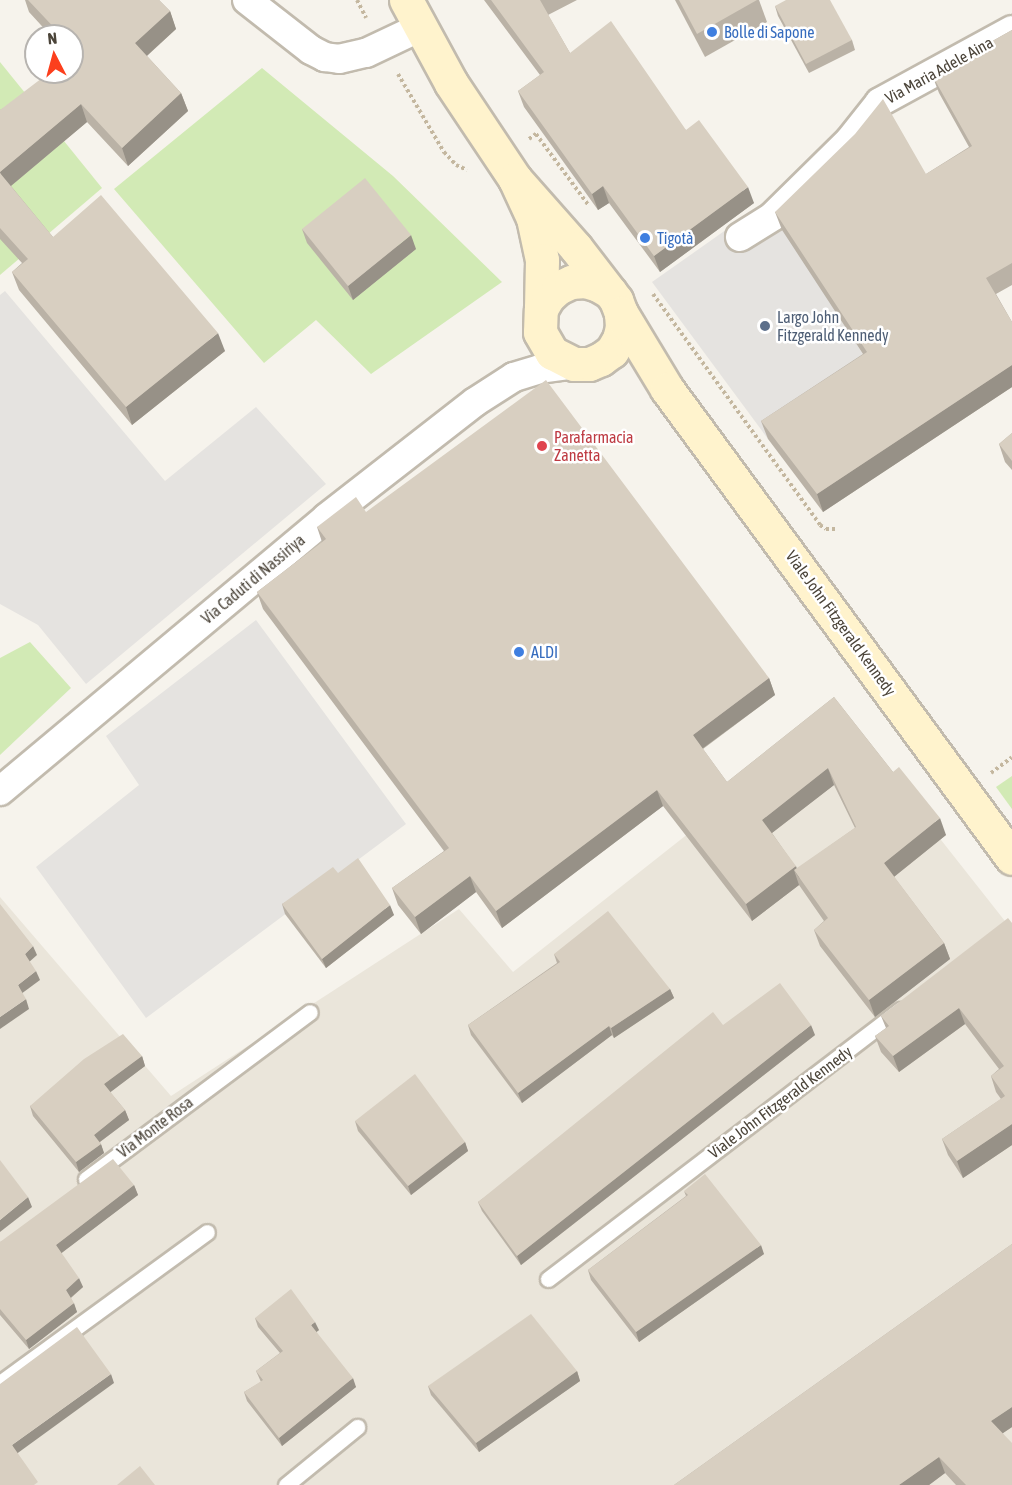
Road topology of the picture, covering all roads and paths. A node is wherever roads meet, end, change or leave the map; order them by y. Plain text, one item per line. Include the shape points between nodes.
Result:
1 (247, 0) edge
2 (414, 13) edge
3 (1012, 30) edge
4 (515, 179) junction
5 (740, 237) dead end
6 (615, 303) junction
7 (540, 314) junction
8 (581, 364) junction
9 (514, 377) junction
10 (667, 389) junction
11 (0, 791) edge
12 (1012, 858) edge
13 (915, 998) edge
14 (310, 1012) dead end
15 (75, 1187) edge
16 (207, 1232) dead end
17 (548, 1279) dead end
18 (0, 1383) edge
19 (357, 1427) dead end
20 (286, 1485) edge

1 - 2 street via 311,50 339,59 366,52
2 - 4 main road, Viale John Fitzgerald Kennedy via 451,83
3 - 5 street, Via Maria Adele Aina via 880,102 850,140 773,216
4 - 6 main road, Viale John Fitzgerald Kennedy via 576,248
4 - 7 main road, Viale John Fitzgerald Kennedy via 533,218 542,260
6 - 7 main road via 585,281 571,282 558,288
6 - 8 main road via 622,327 612,351
6 - 10 main road, Viale John Fitzgerald Kennedy
7 - 8 main road, Viale John Fitzgerald Kennedy via 540,332 552,353
7 - 9 street, Via Caduti di Nassiriya via 526,357
8 - 9 street, Via Caduti di Nassiriya
8 - 10 main road, Viale John Fitzgerald Kennedy via 620,368
9 - 11 street, Via Caduti di Nassiriya via 475,402 326,518
10 - 12 main road, Viale John Fitzgerald Kennedy
13 - 17 lane, Viale John Fitzgerald Kennedy
14 - 15 lane, Via Monte Rosa
16 - 18 lane
19 - 20 lane

